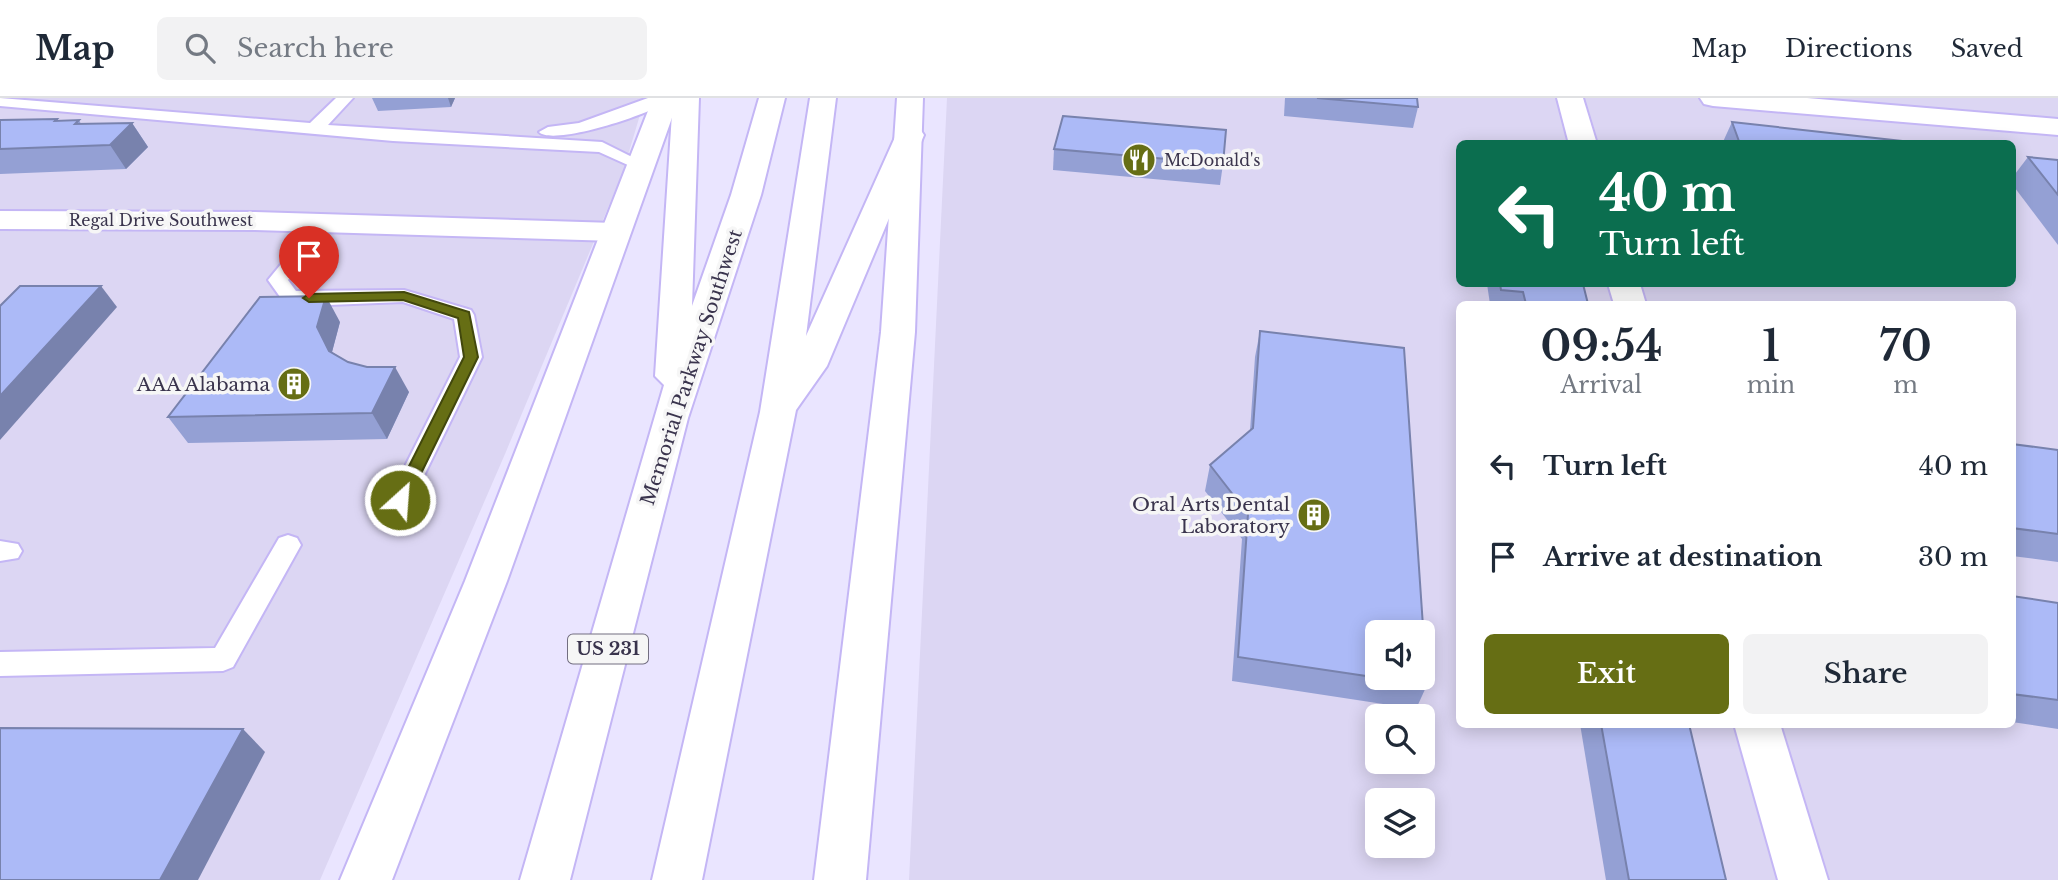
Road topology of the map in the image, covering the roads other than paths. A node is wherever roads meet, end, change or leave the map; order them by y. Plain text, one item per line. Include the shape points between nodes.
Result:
1 (345, 98) edge
2 (665, 98) edge
3 (685, 98) edge
4 (772, 98) edge
5 (823, 98) edge
6 (1570, 98) edge
7 (1713, 98) edge
8 (0, 101) edge
9 (910, 116) edge
10 (2058, 127) edge
11 (314, 129) junction
12 (492, 139) junction
13 (1582, 140) edge
14 (639, 165) junction
15 (0, 219) edge
16 (325, 223) junction
17 (615, 232) junction
18 (778, 412) junction
19 (670, 418) junction
20 (400, 500) dead end
21 (288, 545) dead end
22 (0, 664) edge
23 (1758, 728) edge
24 (366, 880) edge
25 (545, 880) edge
26 (677, 880) edge
27 (841, 880) edge
28 (1804, 880) edge

1 - 11 lane
2 - 12 lane via 582,128
2 - 14 main road
3 - 19 main road
4 - 19 main road, Memorial Parkway Southwest / US 231 via 746,195
5 - 18 main road
6 - 13 main road
7 - 10 main road
8 - 11 lane
9 - 18 main road via 810,366
9 - 27 main road via 898,332
11 - 12 lane
12 - 14 lane via 602,148
14 - 17 main road
15 - 16 main road, Regal Drive Southwest
16 - 17 main road, Regal Drive Southwest
16 - 20 lane via 278,280 289,297 404,296 464,315 471,357
17 - 24 main road via 486,581
18 - 26 main road
19 - 25 main road, Memorial Parkway Southwest / US 231
21 - 22 lane via 223,659
23 - 28 main road

